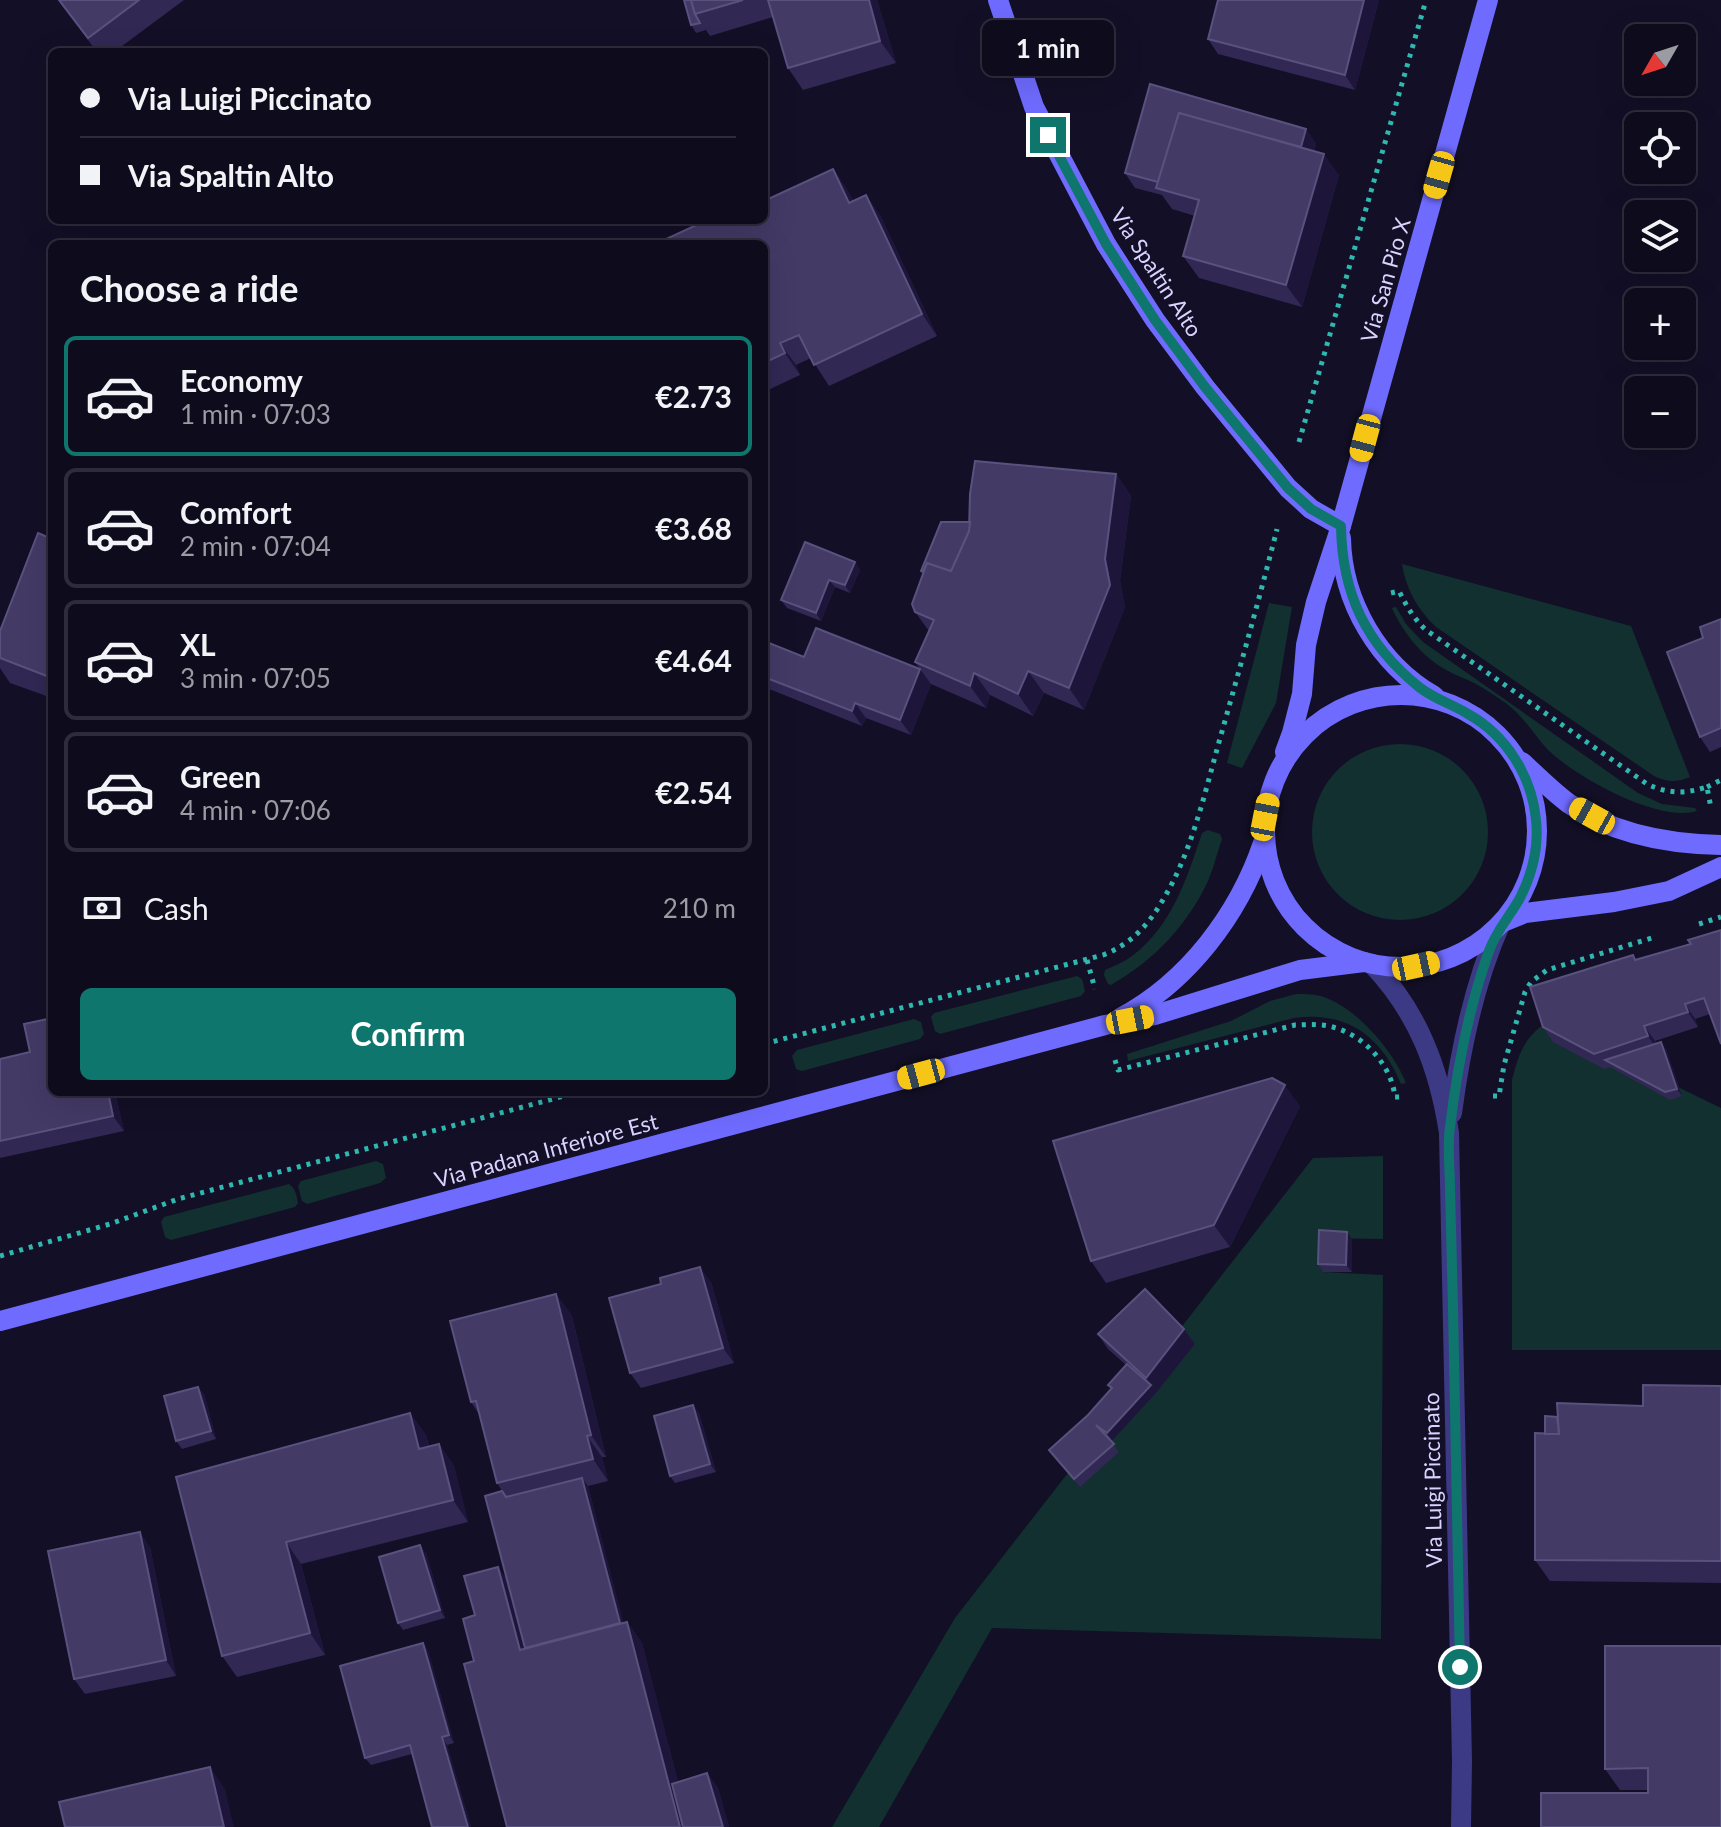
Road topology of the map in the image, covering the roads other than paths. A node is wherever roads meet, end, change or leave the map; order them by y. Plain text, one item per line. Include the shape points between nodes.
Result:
1 (998, 0) edge
2 (1488, 0) edge
3 (1341, 526) junction
4 (1445, 703) junction
5 (1505, 745) junction
6 (1276, 777) junction
7 (1265, 837) junction
8 (1721, 845) edge
9 (1721, 867) edge
10 (1501, 924) junction
11 (1368, 963) junction
12 (1105, 1025) junction
13 (1449, 1133) junction
14 (0, 1321) edge
15 (1461, 1827) edge

1 - 3 street, Via Spaltin Alto via 1034,107 1106,244 1155,320 1288,488
2 - 3 street, Via San Pio X
3 - 4 street, Via San Pio X via 1346,579 1368,630 1399,669
3 - 6 street, Via San Pio X via 1316,602 1302,694
4 - 5 street via 1488,727
4 - 6 street via 1423,697 1377,697 1334,713 1299,741
5 - 8 street via 1568,803 1592,816 1658,839
5 - 10 street via 1531,793 1536,847 1519,899
6 - 7 street
7 - 11 street via 1279,892 1294,915 1338,952
7 - 12 street, Via Padana Inferiore Est via 1233,910 1198,955 1165,987
9 - 10 street via 1669,891 1525,913
10 - 11 street via 1461,954 1439,962 1394,967
10 - 13 street, Via Luigi Piccinato via 1480,977
11 - 12 street, Via Padana Inferiore Est via 1300,970
11 - 13 street, Via Luigi Piccinato via 1403,1001 1420,1031 1443,1096
12 - 14 street, Via Padana Inferiore Est
13 - 15 street, Via Luigi Piccinato

